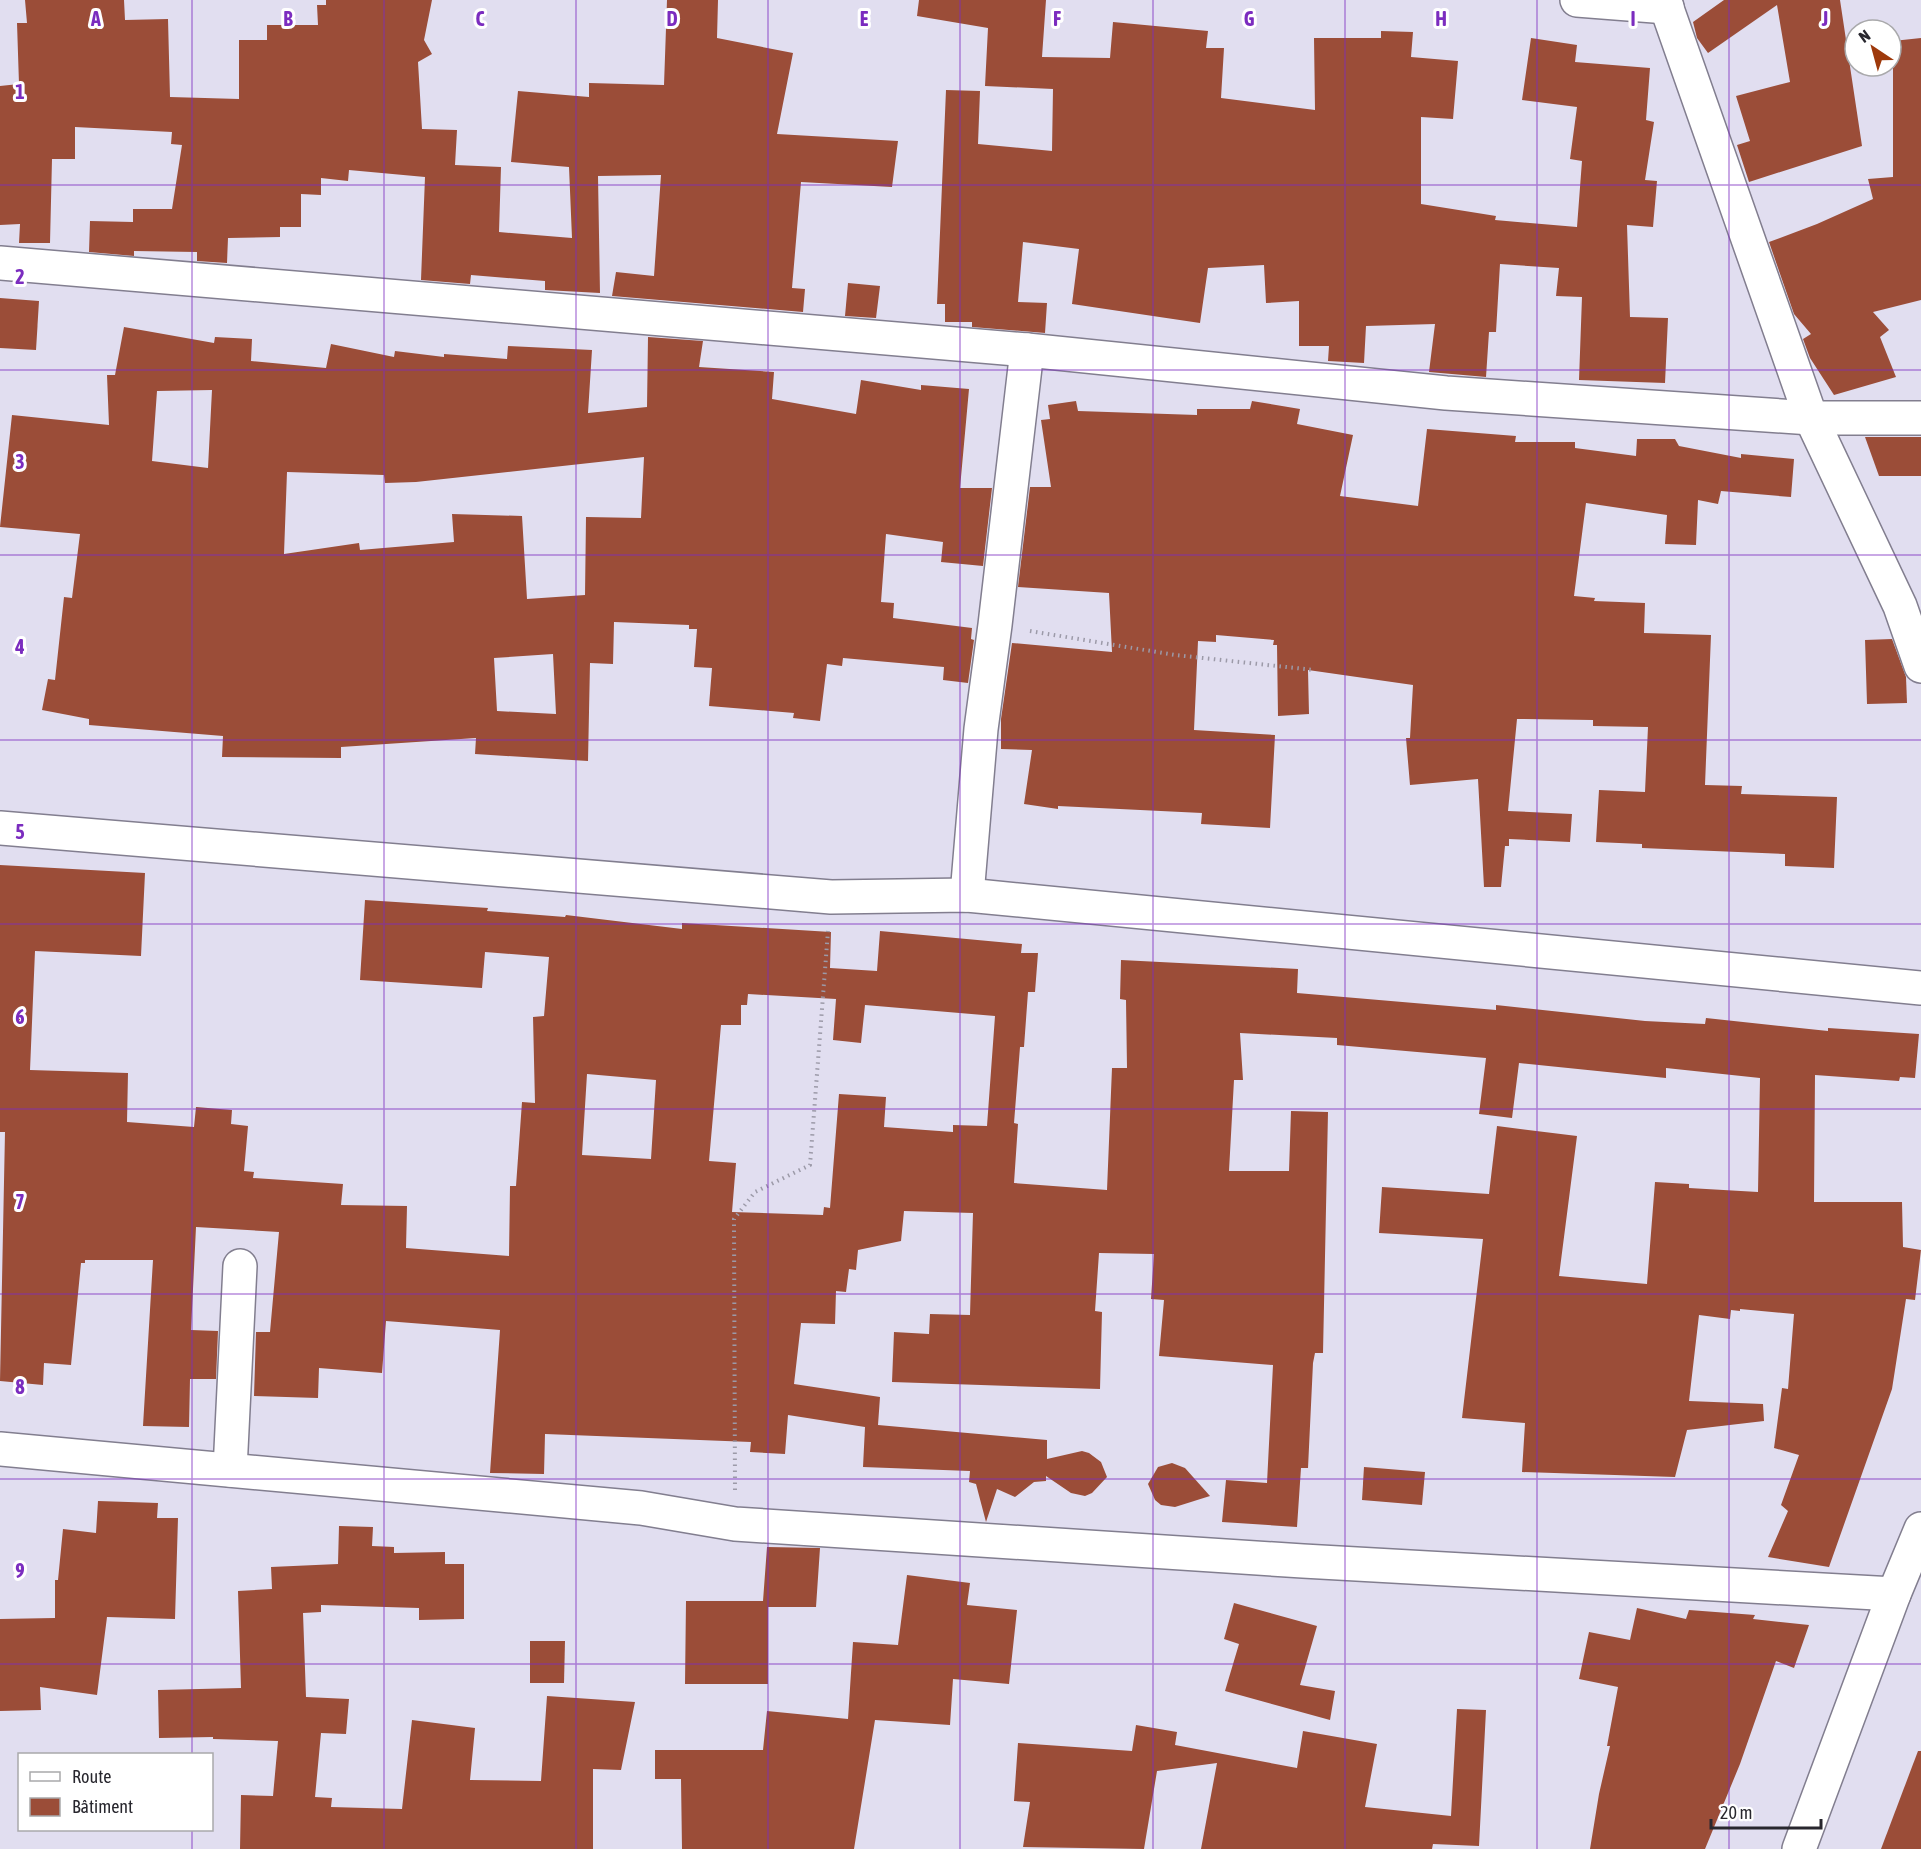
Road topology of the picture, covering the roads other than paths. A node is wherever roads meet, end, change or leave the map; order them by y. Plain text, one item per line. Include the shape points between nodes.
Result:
1 (1577, 0) edge
2 (1665, 3) edge
3 (0, 263) edge
4 (1027, 351) junction
5 (1811, 418) junction
6 (1921, 418) edge
7 (1921, 666) edge
8 (0, 828) edge
9 (967, 895) junction
10 (1921, 988) edge
11 (240, 1266) dead end
12 (0, 1449) edge
13 (230, 1470) junction
14 (1918, 1548) edge
15 (1894, 1594) junction
16 (1799, 1849) edge

1 - 2 main road
2 - 5 main road
3 - 4 main road
4 - 5 main road via 1446,393
4 - 9 main road via 981,729
5 - 6 main road
5 - 7 main road via 1900,606
8 - 9 main road via 831,897
9 - 10 main road
11 - 13 main road
12 - 13 main road
13 - 15 main road via 641,1508 735,1524
14 - 15 main road
15 - 16 main road

